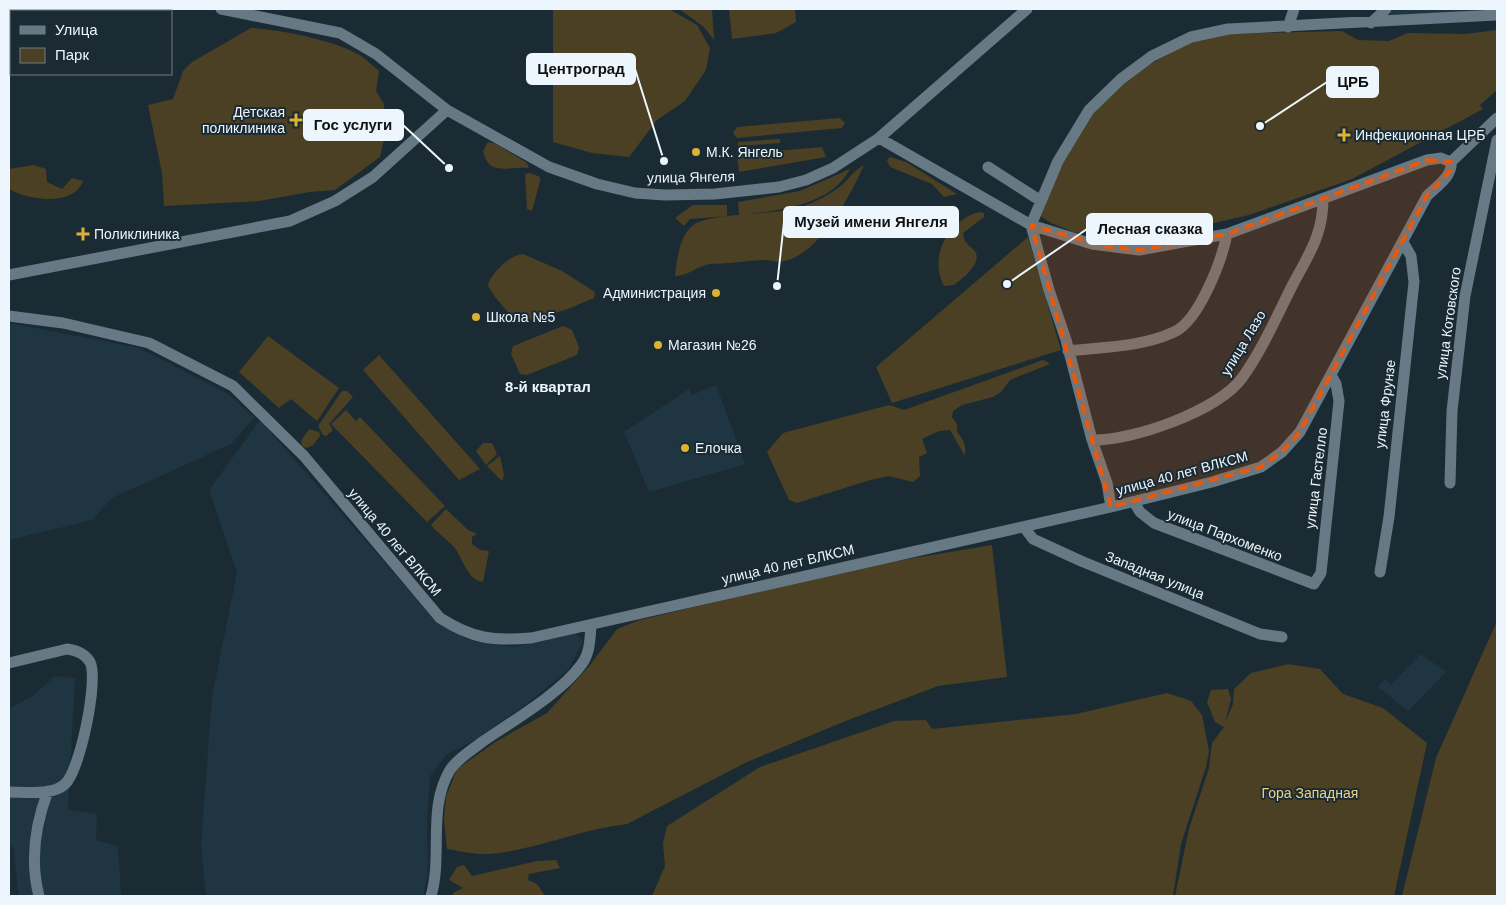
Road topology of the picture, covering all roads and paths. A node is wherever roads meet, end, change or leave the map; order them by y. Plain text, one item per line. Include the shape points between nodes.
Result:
1 (221, 9) edge
2 (1027, 9) edge
3 (1294, 9) edge
4 (1386, 9) edge
5 (1497, 15) edge
6 (1371, 23) junction
7 (1288, 27) junction
8 (447, 110) junction
9 (1497, 118) edge
10 (1497, 122) edge
11 (879, 138) junction
12 (1497, 140) edge
13 (1451, 162) junction
14 (988, 167) dead end
15 (1323, 200) junction
16 (1041, 202) junction
17 (1031, 225) junction
18 (1228, 234) junction
19 (1403, 242) junction
20 (9, 275) edge
21 (9, 316) edge
22 (1068, 351) junction
23 (1331, 375) junction
24 (1092, 440) junction
25 (1450, 483) dead end
26 (1134, 502) junction
27 (1111, 507) junction
28 (1024, 527) junction
29 (1380, 572) dead end
30 (1314, 584) joint
31 (591, 625) junction
32 (1282, 637) dead end
33 (9, 663) edge
34 (48, 791) junction
35 (9, 792) edge
36 (39, 896) edge
37 (431, 896) edge

1 - 8 street, улица Янгеля via 340,33 376,54
2 - 11 street, улица Янгеля
3 - 7 street
4 - 6 street
5 - 6 street
6 - 7 street
7 - 16 street via 1228,29 1191,38 1152,56 1121,79 1089,110 1058,161
8 - 11 street, улица Янгеля via 566,174 635,193 665,195 733,192 806,180 833,168
8 - 20 street via 373,177 335,201 290,221
9 - 10 street
9 - 13 street, улица 40 лет ВЛКСМ
11 - 17 street
12 - 25 street, улица Котовского via 1464,296 1452,411
13 - 15 street via 1441,158 1427,160
13 - 19 street, улица 40 лет ВЛКСМ via 1451,170 1427,196
14 - 16 street
15 - 18 street
15 - 24 street, улица Лазо via 1321,229 1267,335 1242,378 1230,391 1152,430 1108,440
16 - 17 street
17 - 18 street via 1092,244 1139,250
17 - 22 street
18 - 22 street via 1212,284 1186,322 1175,332 1141,342
19 - 23 street, улица 40 лет ВЛКСМ
19 - 29 street, улица Фрунзе via 1412,256 1414,282 1389,517
21 - 31 street, улица 40 лет ВЛКСМ via 63,323 150,344 233,386 304,456 440,618 462,632 502,640 531,638
22 - 24 street
23 - 26 street, улица 40 лет ВЛКСМ via 1300,432 1282,452 1261,467
23 - 30 street, улица Гастелло via 1339,401 1336,442 1321,573
24 - 27 street
26 - 27 street, улица 40 лет ВЛКСМ
26 - 30 street, улица Пархоменко via 1140,512 1154,523
27 - 28 street, улица 40 лет ВЛКСМ
28 - 31 street, улица 40 лет ВЛКСМ
28 - 32 street, Западная улица via 1033,539 1081,561 1260,634
31 - 37 street via 589,648 582,665 560,686 472,749 452,768 442,786 437,811 438,839
33 - 34 street via 68,649 84,656 90,664 93,675 77,765 65,784
34 - 35 street
34 - 36 street via 33,855

